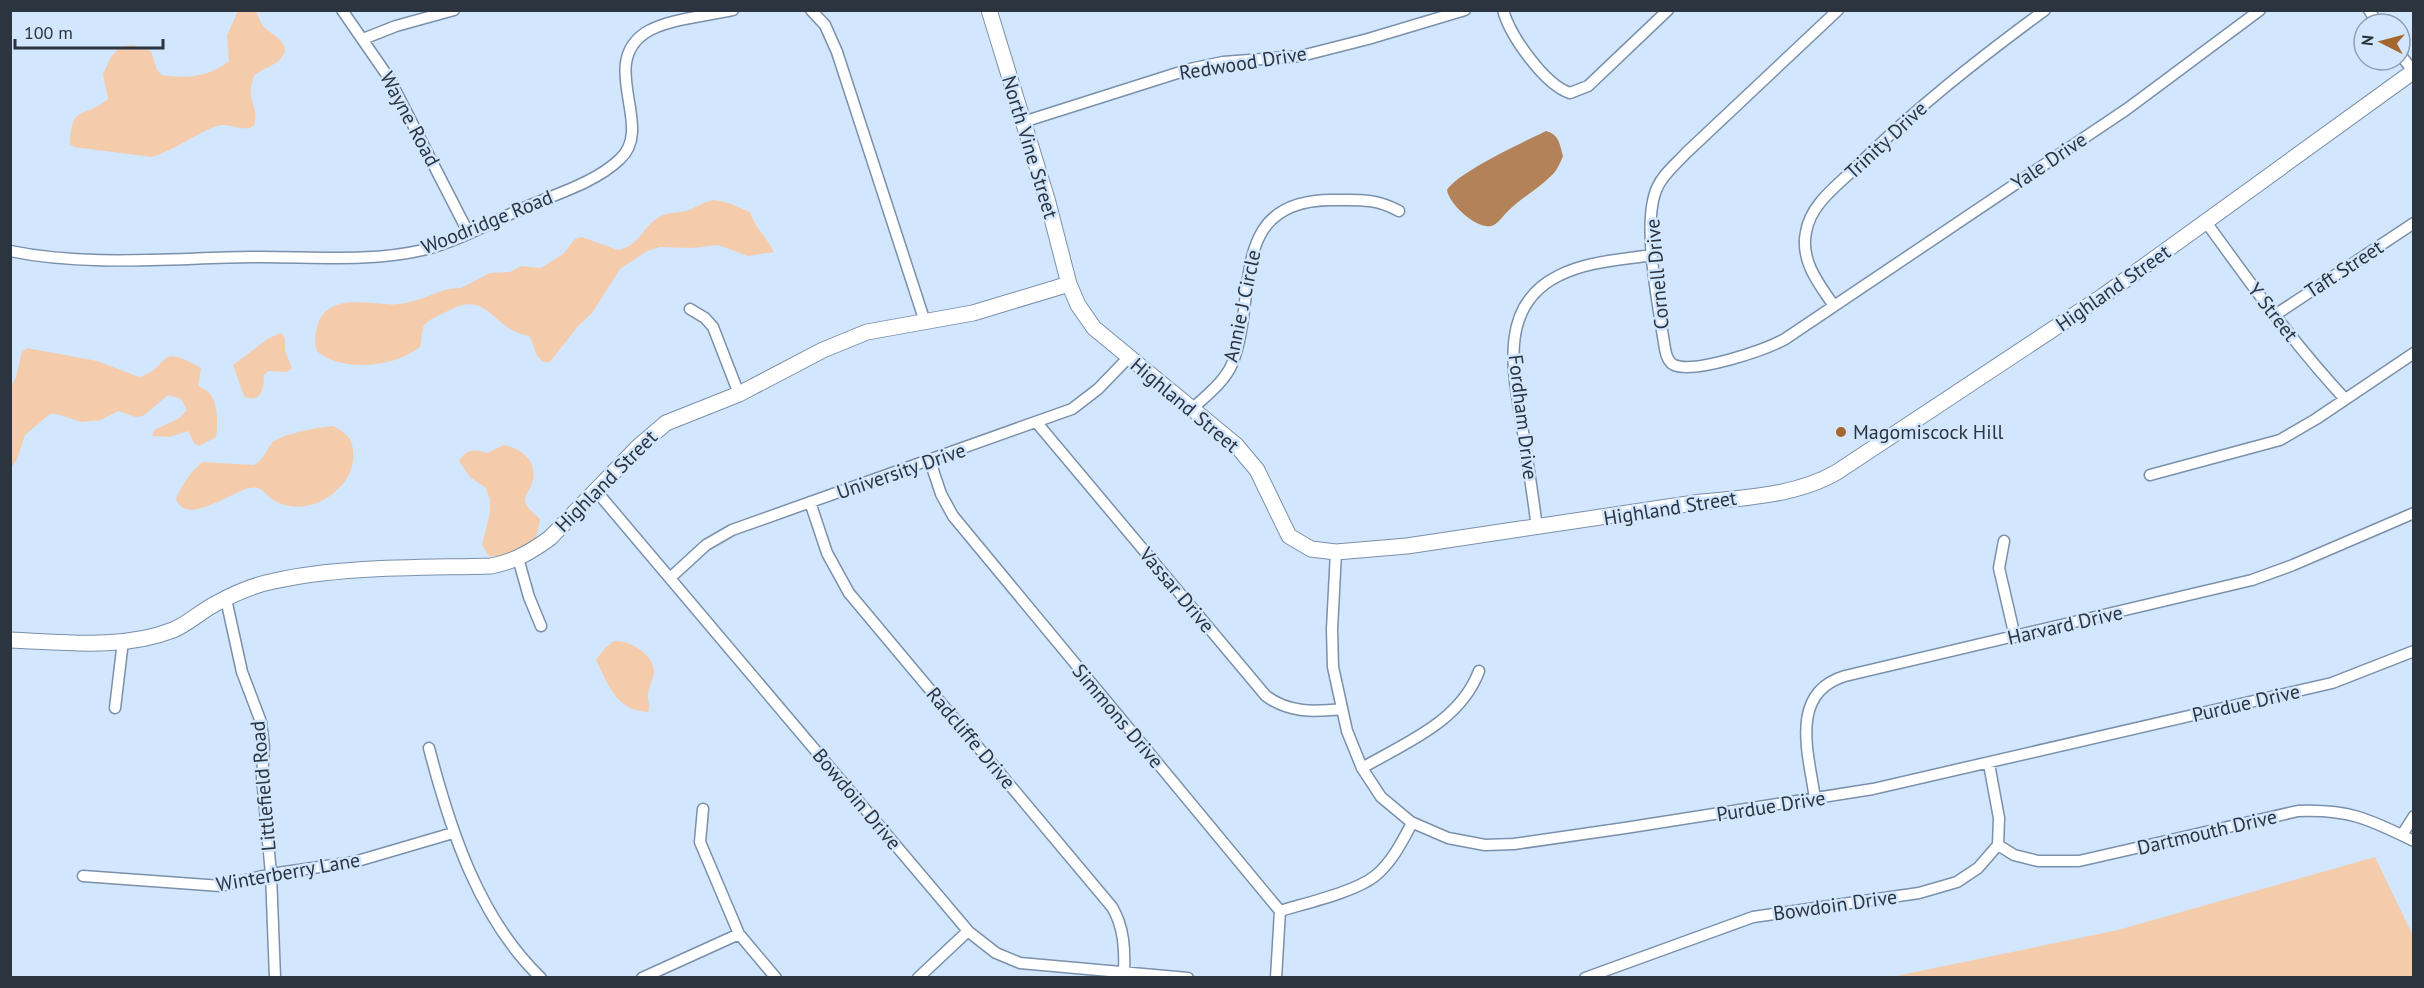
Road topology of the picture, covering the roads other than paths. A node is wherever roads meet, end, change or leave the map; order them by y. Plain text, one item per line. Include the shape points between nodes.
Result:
1 (342, 10) edge
2 (454, 10) edge
3 (733, 10) edge
4 (811, 10) edge
5 (989, 10) edge
6 (1465, 10) edge
7 (1503, 10) edge
8 (1668, 10) edge
9 (1838, 10) edge
10 (2046, 10) edge
11 (2260, 10) edge
12 (363, 39) junction
13 (2413, 71) edge
14 (1023, 122) junction
15 (1399, 211) dead end
16 (2206, 222) junction
17 (2414, 223) edge
18 (468, 232) junction
19 (10, 251) edge
20 (1652, 255) junction
21 (1069, 284) junction
22 (1834, 306) junction
23 (690, 309) dead end
24 (2275, 315) junction
25 (925, 322) junction
26 (2414, 353) edge
27 (1128, 358) junction
28 (739, 394) junction
29 (2345, 399) junction
30 (1193, 408) junction
31 (1037, 423) junction
32 (930, 460) junction
33 (2150, 475) dead end
34 (597, 492) junction
35 (810, 502) junction
36 (2414, 513) edge
37 (1538, 528) junction
38 (2004, 541) dead end
39 (1336, 552) junction
40 (518, 558) junction
41 (670, 578) junction
42 (226, 599) junction
43 (541, 626) dead end
44 (2015, 637) junction
45 (10, 640) edge
46 (123, 641) junction
47 (2414, 651) edge
48 (1479, 671) dead end
49 (115, 708) dead end
50 (1342, 710) junction
51 (429, 748) dead end
52 (1989, 764) junction
53 (1362, 768) junction
54 (1815, 799) junction
55 (703, 809) dead end
56 (2414, 816) edge
57 (1412, 823) junction
58 (453, 833) junction
59 (2402, 835) junction
60 (2414, 841) edge
61 (1998, 845) junction
62 (271, 874) junction
63 (83, 876) dead end
64 (1280, 911) junction
65 (968, 931) junction
66 (739, 934) junction
67 (1124, 972) junction
68 (275, 978) edge
69 (541, 978) edge
70 (642, 978) edge
71 (776, 978) edge
72 (918, 978) edge
73 (1188, 978) edge
74 (1276, 978) edge
75 (1585, 978) edge

1 - 12 street, Wayne Road
2 - 12 street
3 - 18 street, Woodridge Road via 666,25 645,33 634,44 625,72 632,136 628,149 615,164 578,185
4 - 25 street via 821,19 833,43
5 - 14 street, North Vine Street
6 - 14 street, Redwood Drive via 1301,56 1223,62 1180,71
7 - 8 street via 1531,59 1549,80 1570,93 1588,86
9 - 20 street, Cornell Drive via 1664,178 1650,212
10 - 22 street, Trinity Drive via 1942,88 1820,203 1807,225 1806,257
11 - 22 street, Yale Drive via 2127,109
12 - 18 street, Wayne Road via 389,78
13 - 16 street, Highland Street
14 - 21 street, North Vine Street
15 - 30 street, Annie J Circle via 1374,201 1328,200 1293,207 1271,220 1254,248 1232,365
16 - 24 street, Y Street
16 - 37 street, Highland Street via 2037,341 1825,478 1764,494
17 - 24 street, Taft Street
18 - 19 street, Woodridge Road via 422,250 349,257 45,258
20 - 22 street, Cornell Drive via 1665,349 1676,365 1715,362 1756,352 1785,339
20 - 37 street, Fordham Drive via 1563,273 1535,293 1520,316 1513,367
21 - 25 street, Highland Street via 973,313
21 - 27 street, Highland Street via 1087,320
23 - 28 street via 713,327
24 - 29 street, Y Street
25 - 28 street, Highland Street via 867,332
26 - 29 street
27 - 30 street, Highland Street
27 - 31 street, University Drive via 1078,406
28 - 34 street, Highland Street via 658,429
29 - 33 street via 2280,440
30 - 39 street, Highland Street via 1236,445 1257,470 1289,536 1308,548
31 - 32 street, University Drive
31 - 50 street, Vassar Drive via 1266,696 1293,710
32 - 35 street, University Drive
32 - 64 street, Simmons Drive via 953,516
34 - 40 street, Highland Street via 550,538
34 - 41 street, Bowdoin Drive
35 - 41 street, University Drive via 725,533
35 - 67 street, Radcliffe Drive via 827,553 849,593 1112,907 1124,942
36 - 44 street, Harvard Drive via 2252,580
37 - 39 street, Highland Street
38 - 44 street via 1999,568
39 - 50 street, Purdue Drive via 1332,649
40 - 42 street, Highland Street via 491,566 291,578 261,584
40 - 43 street
41 - 65 street, Bowdoin Drive
42 - 46 street, Highland Street via 174,630
42 - 62 street, Littlefield Road via 242,672 261,722
44 - 54 street, Harvard Drive via 1845,676 1823,686 1811,702 1806,724
45 - 46 street, Highland Street
46 - 49 street
47 - 52 street, Purdue Drive via 2332,683
48 - 53 street via 1463,698 1440,722
50 - 53 street, Purdue Drive
51 - 58 street
52 - 54 street, Purdue Drive
52 - 61 street via 1999,818
53 - 57 street, Purdue Drive via 1381,797
54 - 57 street, Purdue Drive via 1495,845 1448,838
55 - 66 street via 700,842
56 - 59 street
57 - 64 street via 1394,855 1372,878
58 - 62 street, Winterberry Lane via 354,862
58 - 69 street via 502,928
59 - 60 street, Dartmouth Drive
59 - 61 street, Dartmouth Drive via 2359,816 2325,810 2298,811 2079,861 2038,861 2014,855
61 - 75 street, Bowdoin Drive via 1973,872 1948,885 1919,893 1753,917
62 - 63 street, Winterberry Lane via 221,886
62 - 68 street, Littlefield Road
64 - 74 street
65 - 67 street, Bowdoin Drive via 992,951 1014,961
65 - 72 street
66 - 70 street
66 - 71 street
67 - 73 street, Bowdoin Drive

